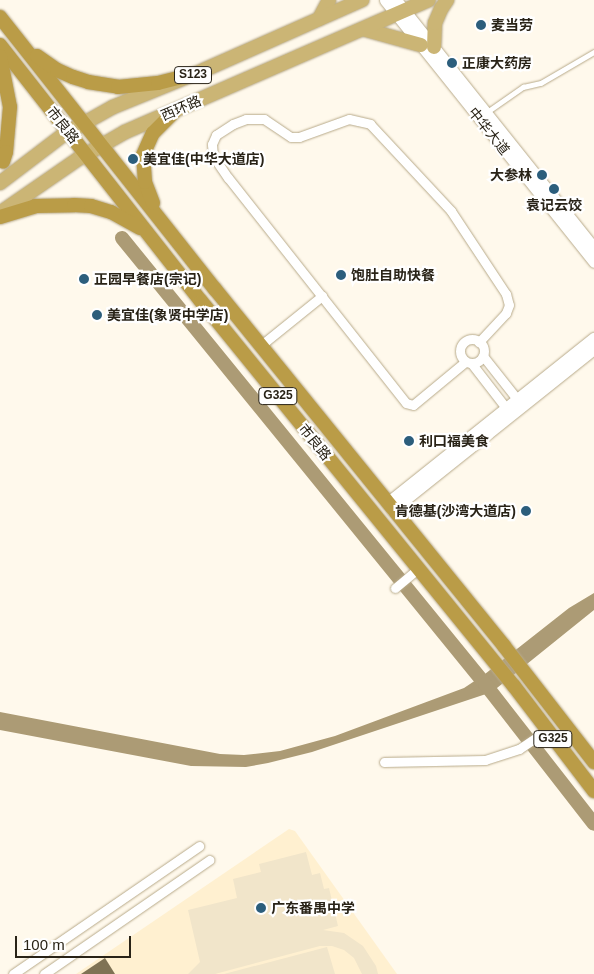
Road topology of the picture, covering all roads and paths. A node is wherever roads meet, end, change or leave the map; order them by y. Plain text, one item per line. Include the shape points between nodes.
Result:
1 (329, 0) edge
2 (362, 0) edge
3 (385, 0) edge
4 (429, 0) edge
5 (447, 0) edge
6 (399, 8) edge
7 (0, 17) edge
8 (320, 19) junction
9 (363, 29) junction
10 (19, 41) junction
11 (0, 45) edge
12 (427, 46) junction
13 (594, 52) edge
14 (0, 56) edge
15 (198, 73) junction
16 (174, 112) junction
17 (486, 113) junction
18 (84, 123) junction
19 (68, 132) junction
20 (101, 146) junction
21 (86, 154) junction
22 (1, 165) edge
23 (0, 182) edge
24 (0, 213) edge
25 (0, 217) edge
26 (159, 218) junction
27 (170, 232) junction
28 (153, 240) junction
29 (594, 248) edge
30 (594, 262) edge
31 (322, 296) junction
32 (594, 338) edge
33 (479, 342) junction
34 (260, 346) junction
35 (594, 349) edge
36 (483, 356) junction
37 (468, 363) junction
38 (517, 399) junction
39 (506, 408) junction
40 (390, 507) junction
41 (415, 572) junction
42 (395, 588) dead end
43 (543, 732) junction
44 (384, 762) dead end
45 (594, 762) edge
46 (594, 791) edge
47 (199, 846) dead end
48 (209, 860) dead end
49 (13, 974) edge
50 (44, 974) edge

1 - 8 main road
2 - 8 main road, 西环路 / S123
3 - 6 street, 中华大道
4 - 6 main road, 西环路 / S123
5 - 12 main road
6 - 9 main road, 西环路 / S123
6 - 12 street, 中华大道
7 - 10 highway, 市良路 / G325
8 - 15 main road, 西环路 / S123
9 - 12 main road
9 - 16 main road, 西环路 / S123
10 - 15 highway via 57,70 103,85 158,83
10 - 18 highway, 市良路 / G325
11 - 19 highway, 市良路 / G325
12 - 17 street, 中华大道
12 - 30 street, 中华大道
13 - 17 lane via 541,83 523,87
14 - 22 highway via 10,107 6,152
15 - 18 main road, 西环路 / S123 via 113,107
16 - 20 main road, 西环路 / S123 via 125,132
16 - 26 highway via 153,133 143,155 145,182
17 - 29 street, 中华大道
18 - 19 main road, 西环路 / S123
18 - 20 highway, 市良路 / G325
19 - 21 highway, 市良路 / G325
19 - 23 main road, 西环路 / S123
20 - 21 main road, 西环路 / S123
20 - 26 highway, 市良路 / G325
21 - 24 main road, 西环路 / S123
21 - 28 highway, 市良路 / G325
25 - 28 highway via 14,211 55,204 91,206 125,219
26 - 27 highway, 市良路 / G325
27 - 28 highway
27 - 34 highway, 市良路 / G325
28 - 41 highway, 市良路 / G325
31 - 33 street via 213,156 212,144 216,135 225,128 246,119 264,119 291,136 299,137 349,119 370,124 451,211 506,294 509,305 506,313
31 - 34 street
31 - 37 street via 410,406
32 - 38 street
33 - 36 street via 484,349
33 - 37 street via 470,339 462,343 460,355
34 - 40 highway, 市良路 / G325
35 - 40 street
36 - 37 street via 479,362
36 - 38 street
37 - 39 street
38 - 39 street
39 - 40 street
40 - 45 highway, 市良路 / G325
41 - 42 street
41 - 43 highway, 市良路 / G325 via 514,686
43 - 44 street via 519,749 485,760
43 - 46 highway, 市良路 / G325
47 - 49 street
48 - 50 street

